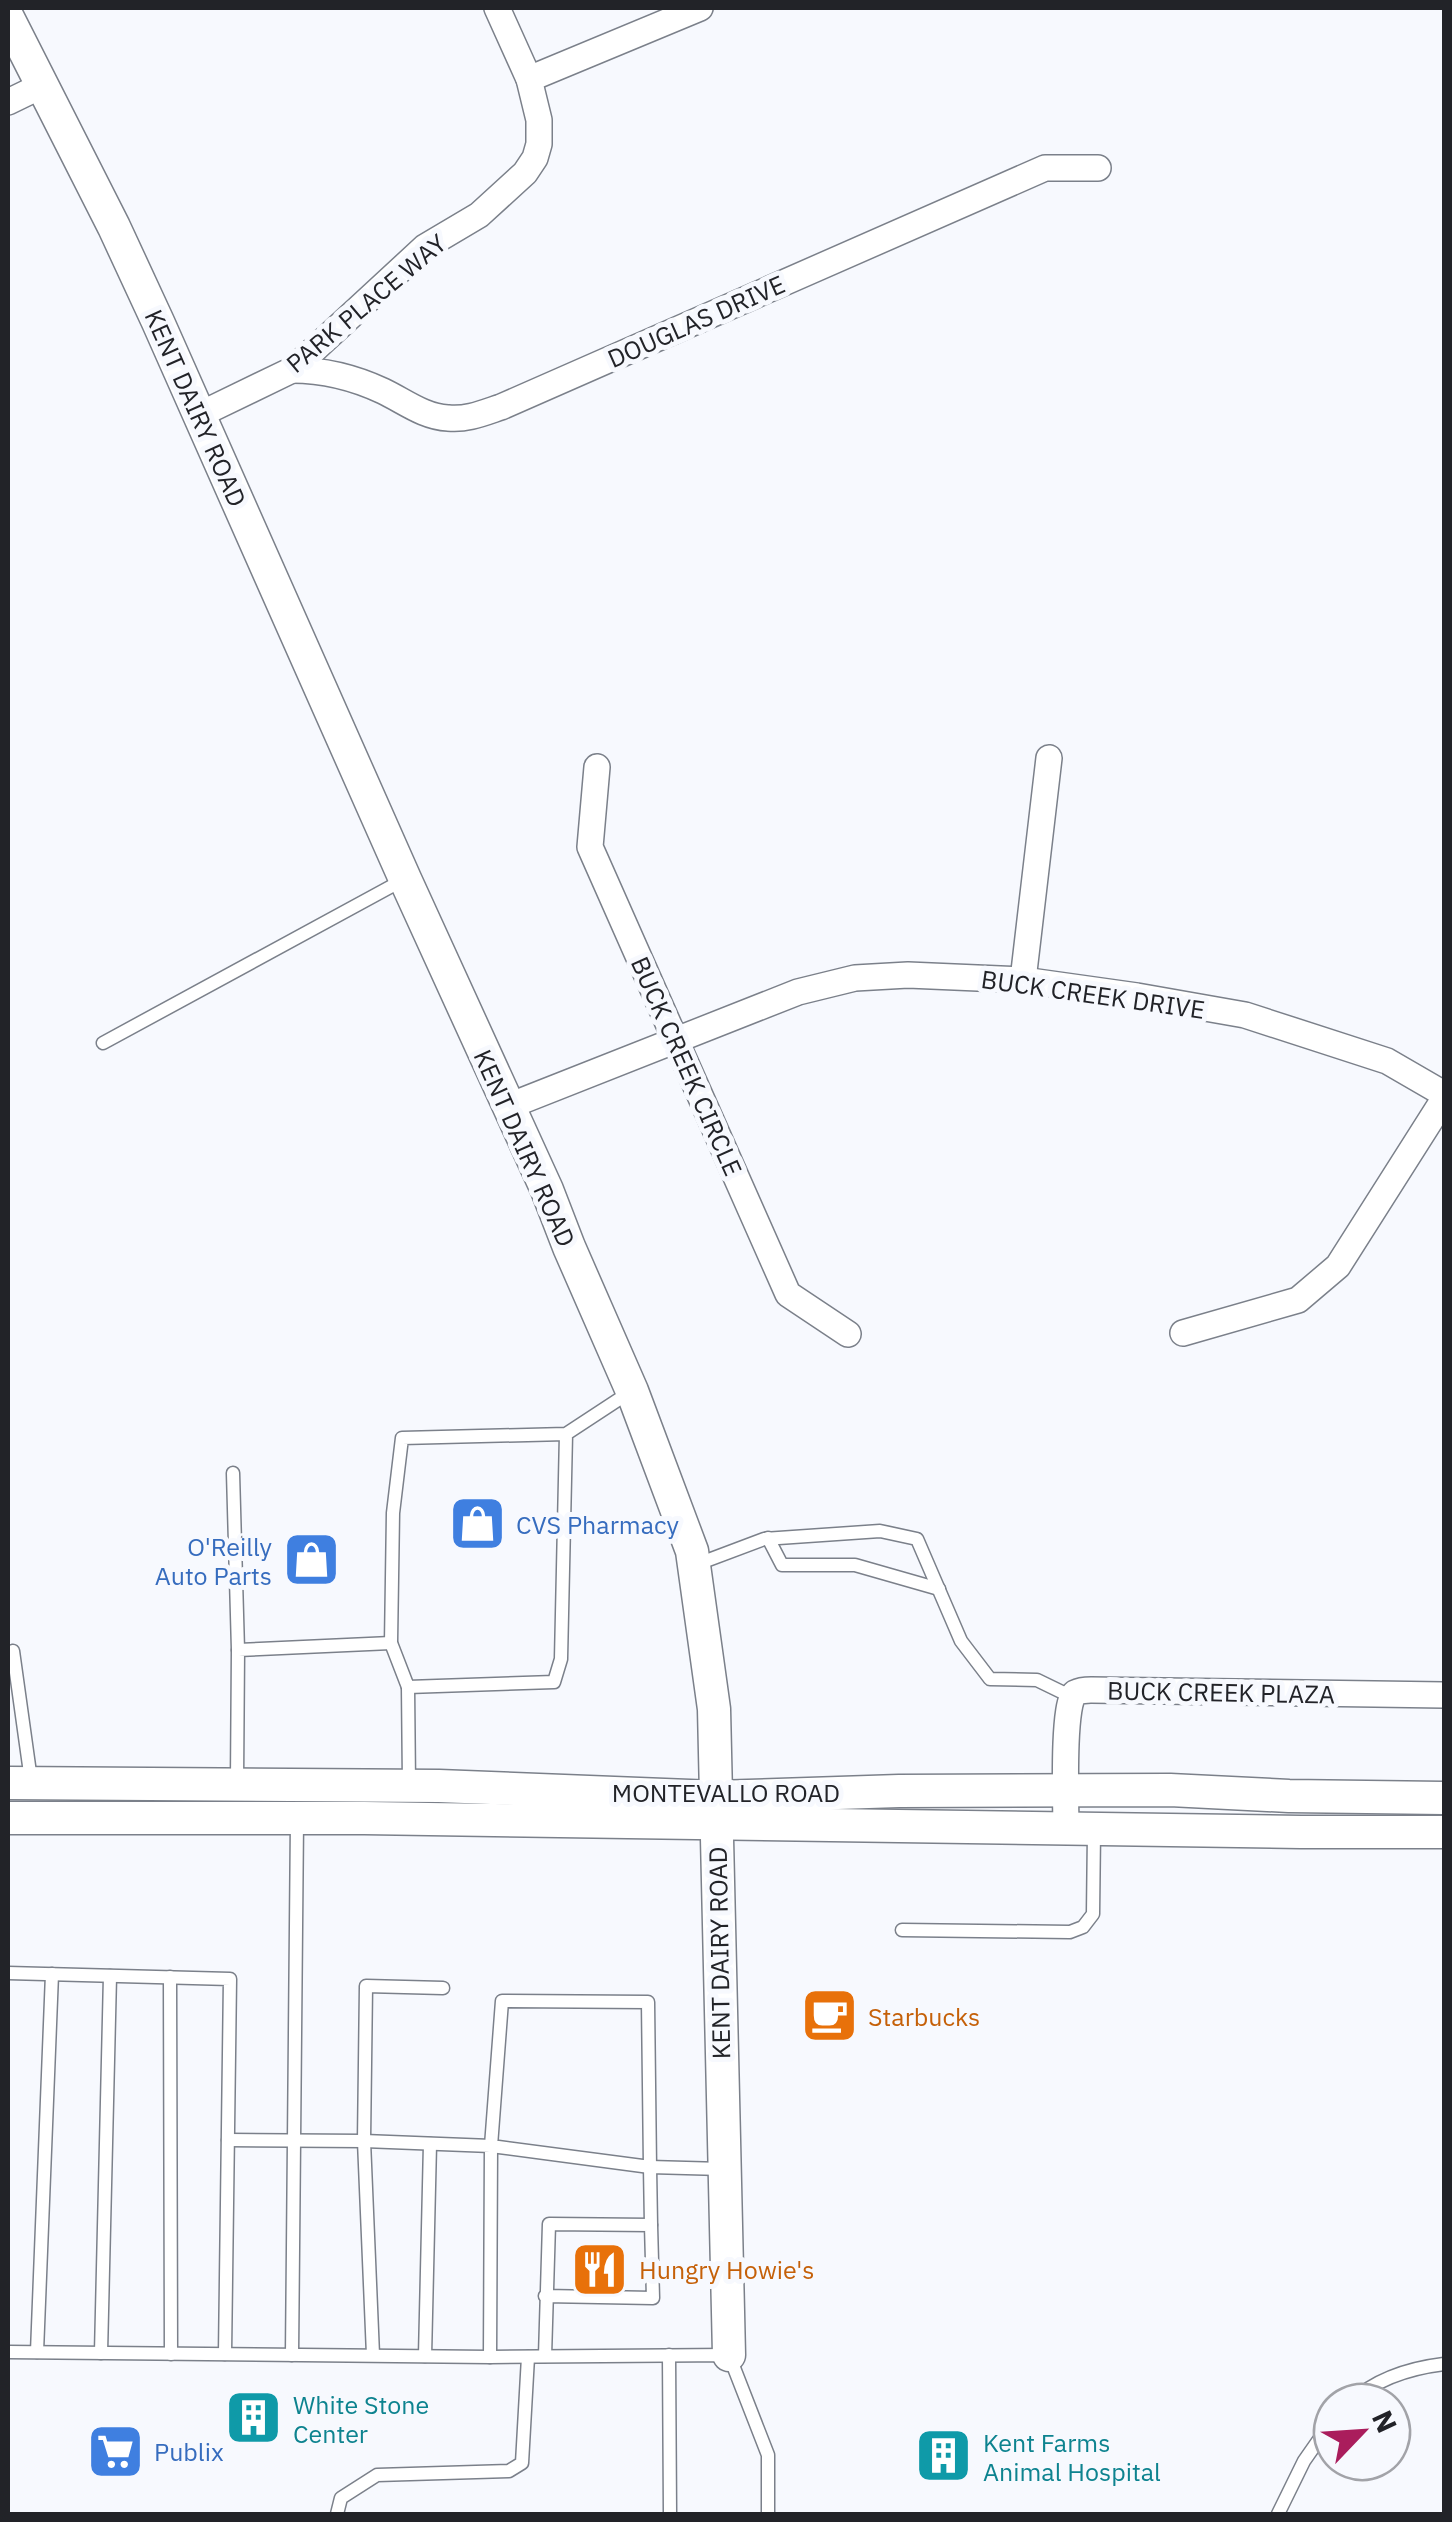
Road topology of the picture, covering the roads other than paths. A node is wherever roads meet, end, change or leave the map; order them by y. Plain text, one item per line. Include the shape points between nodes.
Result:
1 (496, 8) edge
2 (700, 8) edge
3 (8, 18) edge
4 (530, 79) junction
5 (44, 85) junction
6 (8, 102) edge
7 (1098, 168) dead end
8 (292, 370) junction
9 (199, 415) junction
10 (1049, 758) dead end
11 (597, 767) dead end
12 (405, 879) junction
13 (1024, 980) junction
14 (676, 1039) junction
15 (103, 1043) dead end
16 (1444, 1097) edge
17 (509, 1106) junction
18 (848, 1334) dead end
19 (1183, 1334) dead end
20 (632, 1391) junction
21 (566, 1434) junction
22 (233, 1473) dead end
23 (768, 1538) junction
24 (694, 1566) junction
25 (939, 1589) junction
26 (391, 1643) junction
27 (238, 1650) junction
28 (14, 1652) dead end
29 (408, 1687) junction
30 (1444, 1695) edge
31 (1072, 1697) junction
32 (20, 1783) edge
33 (237, 1784) junction
34 (408, 1786) junction
35 (1067, 1790) junction
36 (1444, 1798) edge
37 (716, 1810) junction
38 (8, 1818) edge
39 (297, 1818) junction
40 (1080, 1829) junction
41 (1444, 1832) edge
42 (902, 1930) dead end
43 (8, 1974) edge
44 (52, 1974) junction
45 (110, 1976) junction
46 (170, 1977) junction
47 (443, 1988) dead end
48 (228, 2140) junction
49 (294, 2141) junction
50 (364, 2141) junction
51 (430, 2144) junction
52 (491, 2146) junction
53 (650, 2166) junction
54 (724, 2169) junction
55 (651, 2225) junction
56 (545, 2296) junction
57 (8, 2352) edge
58 (37, 2352) junction
59 (101, 2353) junction
60 (171, 2354) junction
61 (225, 2354) junction
62 (292, 2355) junction
63 (669, 2355) junction
64 (729, 2355) junction
65 (373, 2356) junction
66 (426, 2356) junction
67 (490, 2356) junction
68 (528, 2356) junction
69 (544, 2356) junction
70 (1444, 2364) edge
71 (1380, 2382) edge
72 (1312, 2450) edge
73 (337, 2514) edge
74 (670, 2514) edge
75 (768, 2514) edge
76 (1278, 2514) edge

1 - 4 street, PARK PLACE WAY
2 - 4 street
3 - 5 main road, KENT DAIRY ROAD
4 - 8 street, PARK PLACE WAY via 539,144 525,173 479,215 425,247
5 - 6 street
5 - 9 main road, KENT DAIRY ROAD
7 - 8 street, DOUGLAS DRIVE via 1045,168 469,418 430,414 344,375
8 - 9 street, PARK PLACE WAY
9 - 12 main road, KENT DAIRY ROAD
10 - 13 street
11 - 14 street, BUCK CREEK CIRCLE via 590,847
12 - 15 lane
12 - 17 main road, KENT DAIRY ROAD
13 - 14 street, BUCK CREEK DRIVE via 855,978 798,992
13 - 16 street, BUCK CREEK DRIVE via 1244,1016 1387,1061
14 - 17 street, BUCK CREEK DRIVE
14 - 18 street, BUCK CREEK CIRCLE via 788,1294
16 - 19 street via 1338,1266 1298,1300
17 - 20 main road, KENT DAIRY ROAD
20 - 21 lane
20 - 24 main road, KENT DAIRY ROAD
21 - 26 lane via 402,1438
21 - 29 lane via 561,1659 554,1682
22 - 27 lane
23 - 24 lane
23 - 25 lane via 782,1564 856,1565
23 - 25 lane via 880,1531 917,1539
24 - 37 main road, KENT DAIRY ROAD via 714,1709
25 - 31 lane via 961,1640 990,1679 1037,1680
26 - 27 lane
26 - 29 lane
27 - 33 lane
28 - 32 lane
29 - 34 lane
30 - 31 street, BUCK CREEK PLAZA via 1091,1690
31 - 35 street, BUCK CREEK PLAZA
32 - 33 main road, MONTEVALLO ROAD
33 - 34 main road, MONTEVALLO ROAD
34 - 37 main road, MONTEVALLO ROAD via 576,1790
35 - 36 main road, MONTEVALLO ROAD
35 - 37 main road, MONTEVALLO ROAD via 898,1791
35 - 40 street, BUCK CREEK PLAZA
37 - 39 main road, MONTEVALLO ROAD
37 - 40 main road, MONTEVALLO ROAD
37 - 54 main road, KENT DAIRY ROAD
38 - 39 main road, MONTEVALLO ROAD
39 - 49 lane
40 - 41 main road, MONTEVALLO ROAD
40 - 42 lane via 1093,1914 1083,1928
43 - 44 lane
44 - 45 lane
44 - 58 lane
45 - 46 lane
45 - 59 lane
46 - 48 lane via 230,1979
46 - 60 lane
47 - 50 lane via 366,1986
48 - 49 lane
48 - 61 lane
49 - 50 lane
49 - 62 lane
50 - 51 lane
50 - 65 lane
51 - 52 lane
51 - 66 lane
52 - 53 lane
52 - 53 lane via 502,2002 648,2002
52 - 67 lane
53 - 54 lane
53 - 55 lane
54 - 64 main road, KENT DAIRY ROAD
55 - 56 lane via 549,2224
55 - 56 lane via 653,2298
56 - 69 lane
57 - 58 lane
58 - 59 lane
59 - 60 lane
60 - 61 lane
61 - 62 lane
62 - 65 lane
63 - 64 lane
63 - 69 lane
63 - 74 lane
64 - 75 lane via 768,2454
65 - 66 lane
66 - 67 lane
67 - 68 lane
68 - 69 lane
68 - 73 lane via 522,2463 508,2471 377,2475 341,2498
70 - 71 lane
72 - 76 lane

